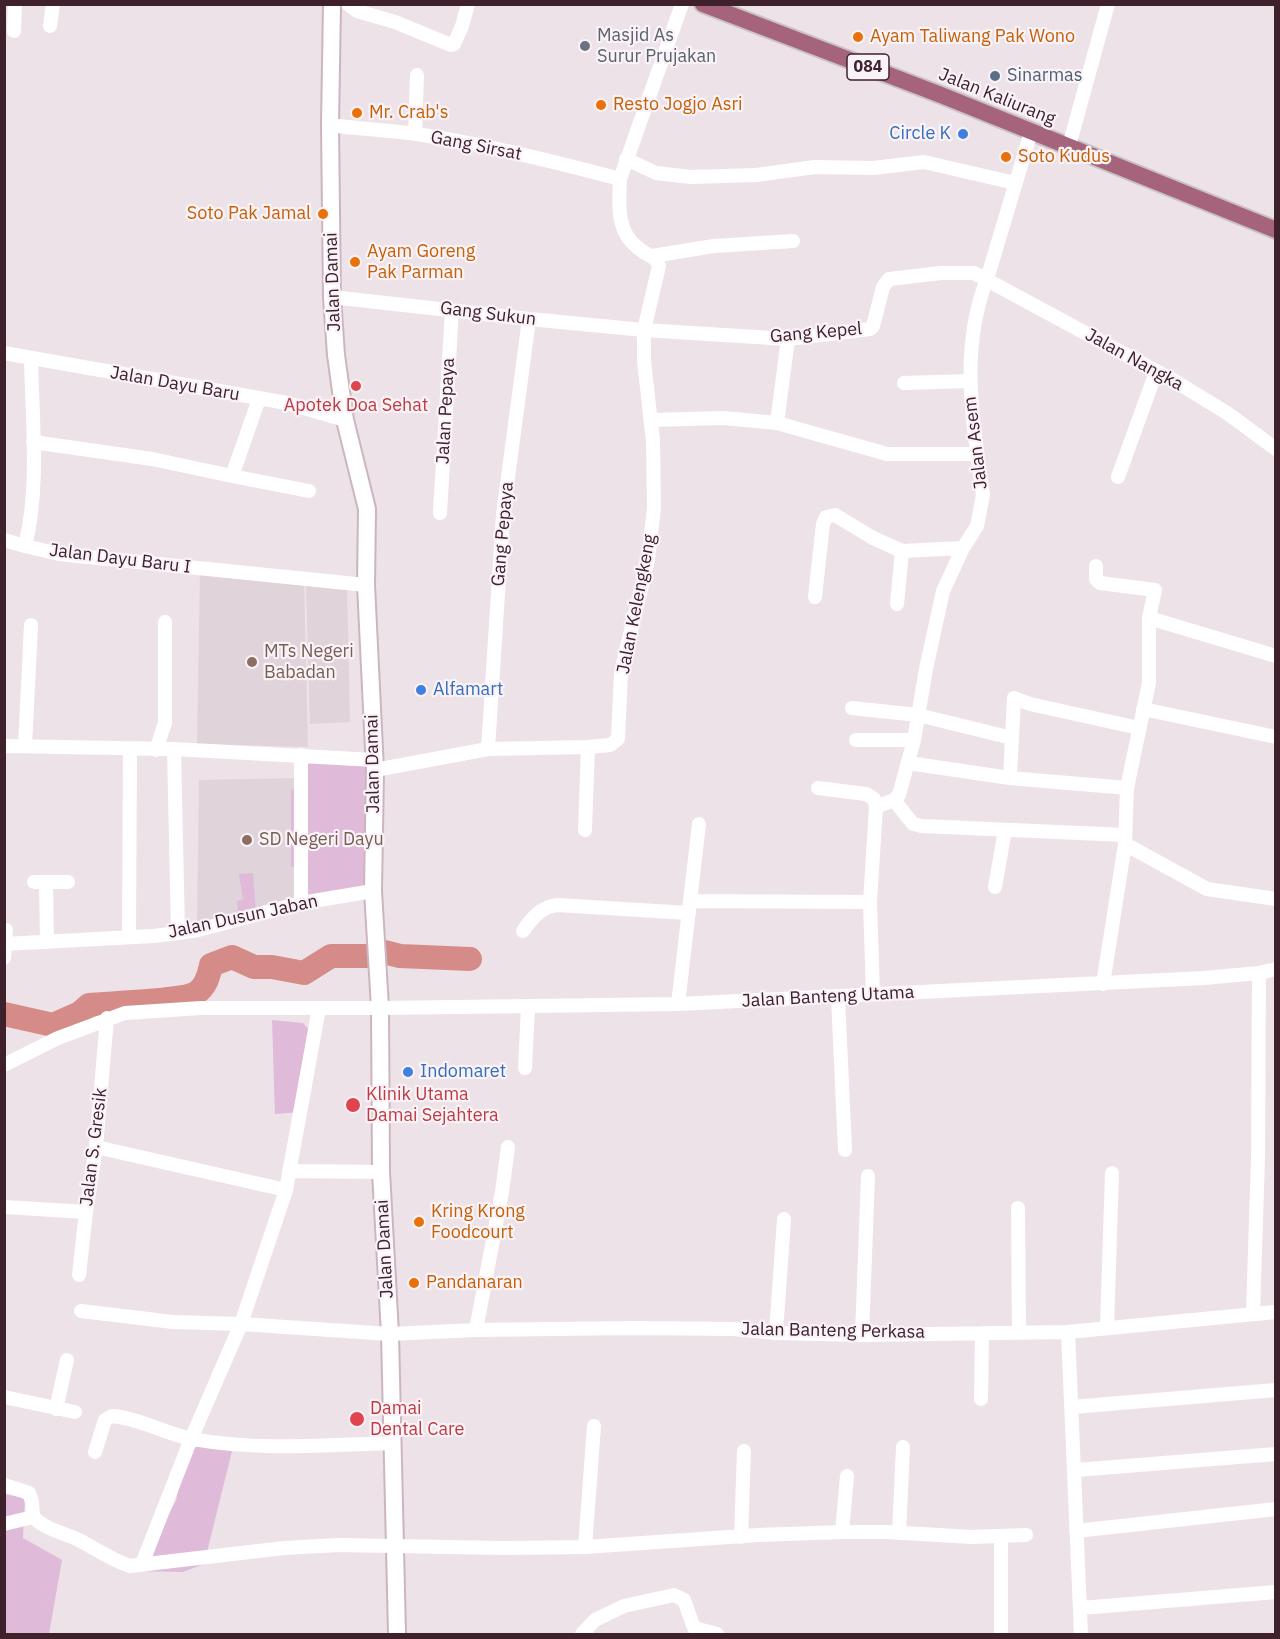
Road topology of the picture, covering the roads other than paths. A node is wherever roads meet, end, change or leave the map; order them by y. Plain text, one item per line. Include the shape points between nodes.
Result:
1 (15, 4) edge
2 (53, 4) edge
3 (332, 4) edge
4 (348, 4) edge
5 (468, 4) edge
6 (682, 4) edge
7 (703, 4) edge
8 (1108, 4) edge
9 (50, 26) dead end
10 (14, 31) dead end
11 (417, 75) dead end
12 (330, 125) junction
13 (1031, 132) junction
14 (415, 134) junction
15 (1069, 146) junction
16 (626, 159) junction
17 (620, 179) junction
18 (1016, 183) junction
19 (1275, 230) edge
20 (794, 241) dead end
21 (652, 256) junction
22 (987, 279) junction
23 (332, 297) junction
24 (452, 310) junction
25 (530, 319) junction
26 (644, 330) junction
27 (788, 339) junction
28 (4, 354) edge
29 (31, 358) junction
30 (1156, 372) junction
31 (969, 381) junction
32 (904, 383) dead end
33 (259, 399) junction
34 (345, 420) junction
35 (651, 420) junction
36 (777, 423) junction
37 (33, 442) junction
38 (1275, 449) edge
39 (977, 454) junction
40 (232, 476) junction
41 (1118, 477) dead end
42 (309, 491) dead end
43 (440, 513) dead end
44 (4, 540) edge
45 (966, 544) junction
46 (25, 546) junction
47 (902, 551) junction
48 (1096, 566) dead end
49 (366, 585) junction
50 (815, 597) dead end
51 (897, 604) dead end
52 (1149, 618) junction
53 (165, 622) dead end
54 (31, 625) dead end
55 (1275, 656) edge
56 (852, 708) dead end
57 (1143, 709) junction
58 (918, 715) junction
59 (1139, 728) junction
60 (1275, 737) edge
61 (1012, 738) junction
62 (856, 740) dead end
63 (914, 740) junction
64 (4, 746) edge
65 (25, 746) junction
66 (588, 747) junction
67 (130, 748) junction
68 (174, 749) junction
69 (488, 749) junction
70 (156, 750) junction
71 (301, 755) junction
72 (908, 763) junction
73 (374, 765) junction
74 (1010, 778) junction
75 (818, 788) dead end
76 (1127, 788) junction
77 (894, 800) junction
78 (876, 807) junction
79 (699, 824) dead end
80 (585, 830) dead end
81 (1005, 830) junction
82 (1125, 840) junction
83 (68, 882) dead end
84 (995, 887) dead end
85 (373, 891) junction
86 (1275, 899) edge
87 (870, 902) junction
88 (301, 903) junction
89 (689, 907) junction
90 (524, 931) dead end
91 (178, 933) junction
92 (129, 935) junction
93 (47, 939) junction
94 (6, 944) edge
95 (1275, 969) edge
96 (1259, 973) junction
97 (1102, 984) junction
98 (873, 994) junction
99 (838, 997) junction
100 (678, 1004) junction
101 (528, 1007) junction
102 (319, 1008) junction
103 (380, 1008) junction
104 (107, 1018) junction
105 (4, 1065) edge
106 (525, 1068) dead end
107 (96, 1147) junction
108 (508, 1147) dead end
109 (845, 1150) dead end
110 (289, 1171) junction
111 (381, 1172) junction
112 (1112, 1173) dead end
113 (868, 1176) dead end
114 (286, 1190) junction
115 (4, 1207) edge
116 (1018, 1208) dead end
117 (86, 1212) junction
118 (784, 1220) dead end
119 (79, 1275) dead end
120 (81, 1311) dead end
121 (1275, 1312) edge
122 (1253, 1314) junction
123 (241, 1324) junction
124 (1107, 1328) junction
125 (476, 1330) junction
126 (1019, 1332) junction
127 (1068, 1332) junction
128 (776, 1333) junction
129 (982, 1333) junction
130 (390, 1334) junction
131 (862, 1335) junction
132 (67, 1360) dead end
133 (1275, 1390) edge
134 (4, 1397) edge
135 (981, 1399) dead end
136 (1072, 1407) junction
137 (56, 1409) junction
138 (75, 1412) dead end
139 (594, 1426) dead end
140 (191, 1439) junction
141 (392, 1443) junction
142 (903, 1447) dead end
143 (744, 1451) dead end
144 (95, 1452) dead end
145 (1275, 1454) edge
146 (1076, 1470) junction
147 (847, 1476) dead end
148 (4, 1485) edge
149 (1275, 1509) edge
150 (33, 1517) junction
151 (4, 1524) edge
152 (1076, 1531) junction
153 (843, 1532) junction
154 (899, 1533) junction
155 (1026, 1535) dead end
156 (1001, 1536) junction
157 (741, 1537) junction
158 (394, 1545) junction
159 (585, 1547) junction
160 (142, 1564) junction
161 (1275, 1592) edge
162 (1081, 1608) junction
163 (397, 1635) edge
164 (582, 1635) edge
165 (717, 1635) edge
166 (1001, 1635) edge
167 (1081, 1635) edge

1 - 10 street
2 - 9 street
3 - 12 main road, Jalan Damai
4 - 5 street via 357,11 451,45 458,39
6 - 16 street
7 - 13 main road, Jalan Kaliurang / 084
8 - 15 street
11 - 14 street
12 - 14 street, Gang Sirsat
12 - 23 main road, Jalan Damai
13 - 15 main road, Jalan Kaliurang / 084
13 - 18 street, Jalan Asem
14 - 17 street, Gang Sirsat
15 - 19 main road, Jalan Kaliurang / 084
16 - 17 street
16 - 18 street via 656,173 691,177 924,162
17 - 21 street via 622,227 629,240
18 - 22 street, Jalan Asem
20 - 21 street via 714,246
21 - 26 street, Jalan Kelengkeng via 659,266
22 - 27 street, Gang Kepel via 974,273 941,273 889,279 870,329
22 - 30 street, Jalan Nangka
22 - 31 street, Jalan Asem via 978,302
23 - 24 street, Gang Sukun
23 - 34 main road, Jalan Damai
24 - 25 street, Gang Sukun
24 - 43 street, Jalan Pepaya
25 - 26 street, Gang Sukun
25 - 69 street, Gang Pepaya via 503,515
26 - 27 street, Gang Kepel
26 - 35 street, Jalan Kelengkeng
27 - 36 street
28 - 29 street, Jalan Dayu Baru
29 - 33 street, Jalan Dayu Baru
29 - 37 street, Jalan Dayu Baru I
30 - 38 street, Jalan Nangka via 1227,413
30 - 41 street
31 - 32 street
31 - 39 street, Jalan Asem
33 - 34 street, Jalan Dayu Baru
33 - 40 street
34 - 49 main road, Jalan Damai via 367,509
35 - 36 street via 724,418
35 - 66 street, Jalan Kelengkeng via 654,508 648,560 621,672 618,739 610,745
36 - 39 street via 887,454
37 - 40 street via 152,459
37 - 46 street, Jalan Dayu Baru I via 31,522
39 - 45 street, Jalan Asem via 983,495 977,526
40 - 42 street
44 - 46 street
45 - 47 street
45 - 58 street, Jalan Asem via 943,591
46 - 49 street, Jalan Dayu Baru I via 59,554
47 - 50 street via 835,515 826,517
47 - 51 street
48 - 52 street via 1100,583 1155,590
49 - 73 main road, Jalan Damai
52 - 55 street
52 - 57 street via 1149,683
53 - 70 street via 165,723
54 - 65 street
56 - 58 street
57 - 59 street
57 - 60 street
58 - 61 street
58 - 63 street, Jalan Asem
59 - 61 street via 1014,698
59 - 76 street
61 - 74 street
62 - 63 street
63 - 72 street, Jalan Asem
64 - 65 street, Jalan Kelengkeng
65 - 67 street, Jalan Kelengkeng
66 - 69 street, Jalan Kelengkeng
66 - 80 street
67 - 70 street, Jalan Kelengkeng
67 - 92 street
68 - 70 street, Jalan Kelengkeng
68 - 71 street, Jalan Kelengkeng
68 - 91 street
69 - 73 street, Jalan Kelengkeng
71 - 73 street, Jalan Kelengkeng
71 - 88 street
72 - 74 street
72 - 77 street, Jalan Asem
73 - 85 main road, Jalan Damai
74 - 76 street
75 - 78 street via 866,794 874,799
76 - 82 street
77 - 78 street
77 - 81 street via 913,824
78 - 87 street
79 - 89 street
81 - 82 street
81 - 84 street
82 - 86 street via 1207,889
82 - 97 street
83 - 93 street via 40,882
85 - 88 street, Jalan Dusun Jaban
85 - 103 main road, Jalan Damai
87 - 89 street
87 - 98 street
88 - 91 street, Jalan Dusun Jaban
89 - 90 street via 557,904 534,916
89 - 100 street
91 - 92 street, Jalan Dusun Jaban
92 - 93 street, Jalan Dusun Jaban
93 - 94 street, Jalan Dusun Jaban
95 - 96 street, Jalan Banteng Utama
96 - 97 street, Jalan Banteng Utama
96 - 122 street
97 - 98 street, Jalan Banteng Utama
98 - 99 street, Jalan Banteng Utama
99 - 100 street, Jalan Banteng Utama
99 - 109 street
100 - 101 street, Jalan Banteng Utama
101 - 103 street, Jalan Banteng Utama
101 - 106 street
102 - 103 street, Jalan Banteng Utama
102 - 104 street, Jalan Banteng Utama via 201,1008 125,1013
102 - 110 street
103 - 111 main road, Jalan Damai
104 - 105 street, Jalan Banteng Utama
104 - 107 street, Jalan S. Gresik
107 - 114 street
107 - 117 street, Jalan S. Gresik
108 - 125 street
110 - 111 street
110 - 114 street
111 - 130 main road, Jalan Damai
112 - 124 street
113 - 131 street
114 - 123 street
115 - 117 street
116 - 126 street
117 - 119 street, Jalan S. Gresik
118 - 128 street
120 - 123 street, Jalan Banteng Perkasa via 173,1322
121 - 122 street, Jalan Banteng Perkasa
122 - 124 street, Jalan Banteng Perkasa
123 - 130 street, Jalan Banteng Perkasa
123 - 140 street
124 - 127 street, Jalan Banteng Perkasa
125 - 128 street, Jalan Banteng Perkasa via 701,1329
125 - 130 street, Jalan Banteng Perkasa
126 - 127 street, Jalan Banteng Perkasa
126 - 129 street, Jalan Banteng Perkasa
127 - 136 street
128 - 131 street, Jalan Banteng Perkasa
129 - 131 street, Jalan Banteng Perkasa
129 - 135 street
130 - 141 main road, Jalan Damai
132 - 137 street
133 - 136 street
134 - 137 street
136 - 146 street
137 - 138 street
139 - 159 street
140 - 141 street via 282,1446
140 - 144 street via 112,1416 105,1420
140 - 160 street
141 - 158 main road, Jalan Damai
142 - 154 street
143 - 157 street
145 - 146 street
146 - 152 street
147 - 153 street
148 - 150 street via 29,1493
149 - 152 street
150 - 151 street
150 - 160 street via 118,1562
152 - 162 street
153 - 154 street
153 - 157 street
154 - 156 street
155 - 156 street
156 - 166 street
157 - 159 street
158 - 159 street
158 - 160 street via 284,1548
158 - 163 main road, Jalan Damai
161 - 162 street
162 - 167 street
164 - 165 street via 595,1620 612,1610 674,1595 684,1600 691,1626

